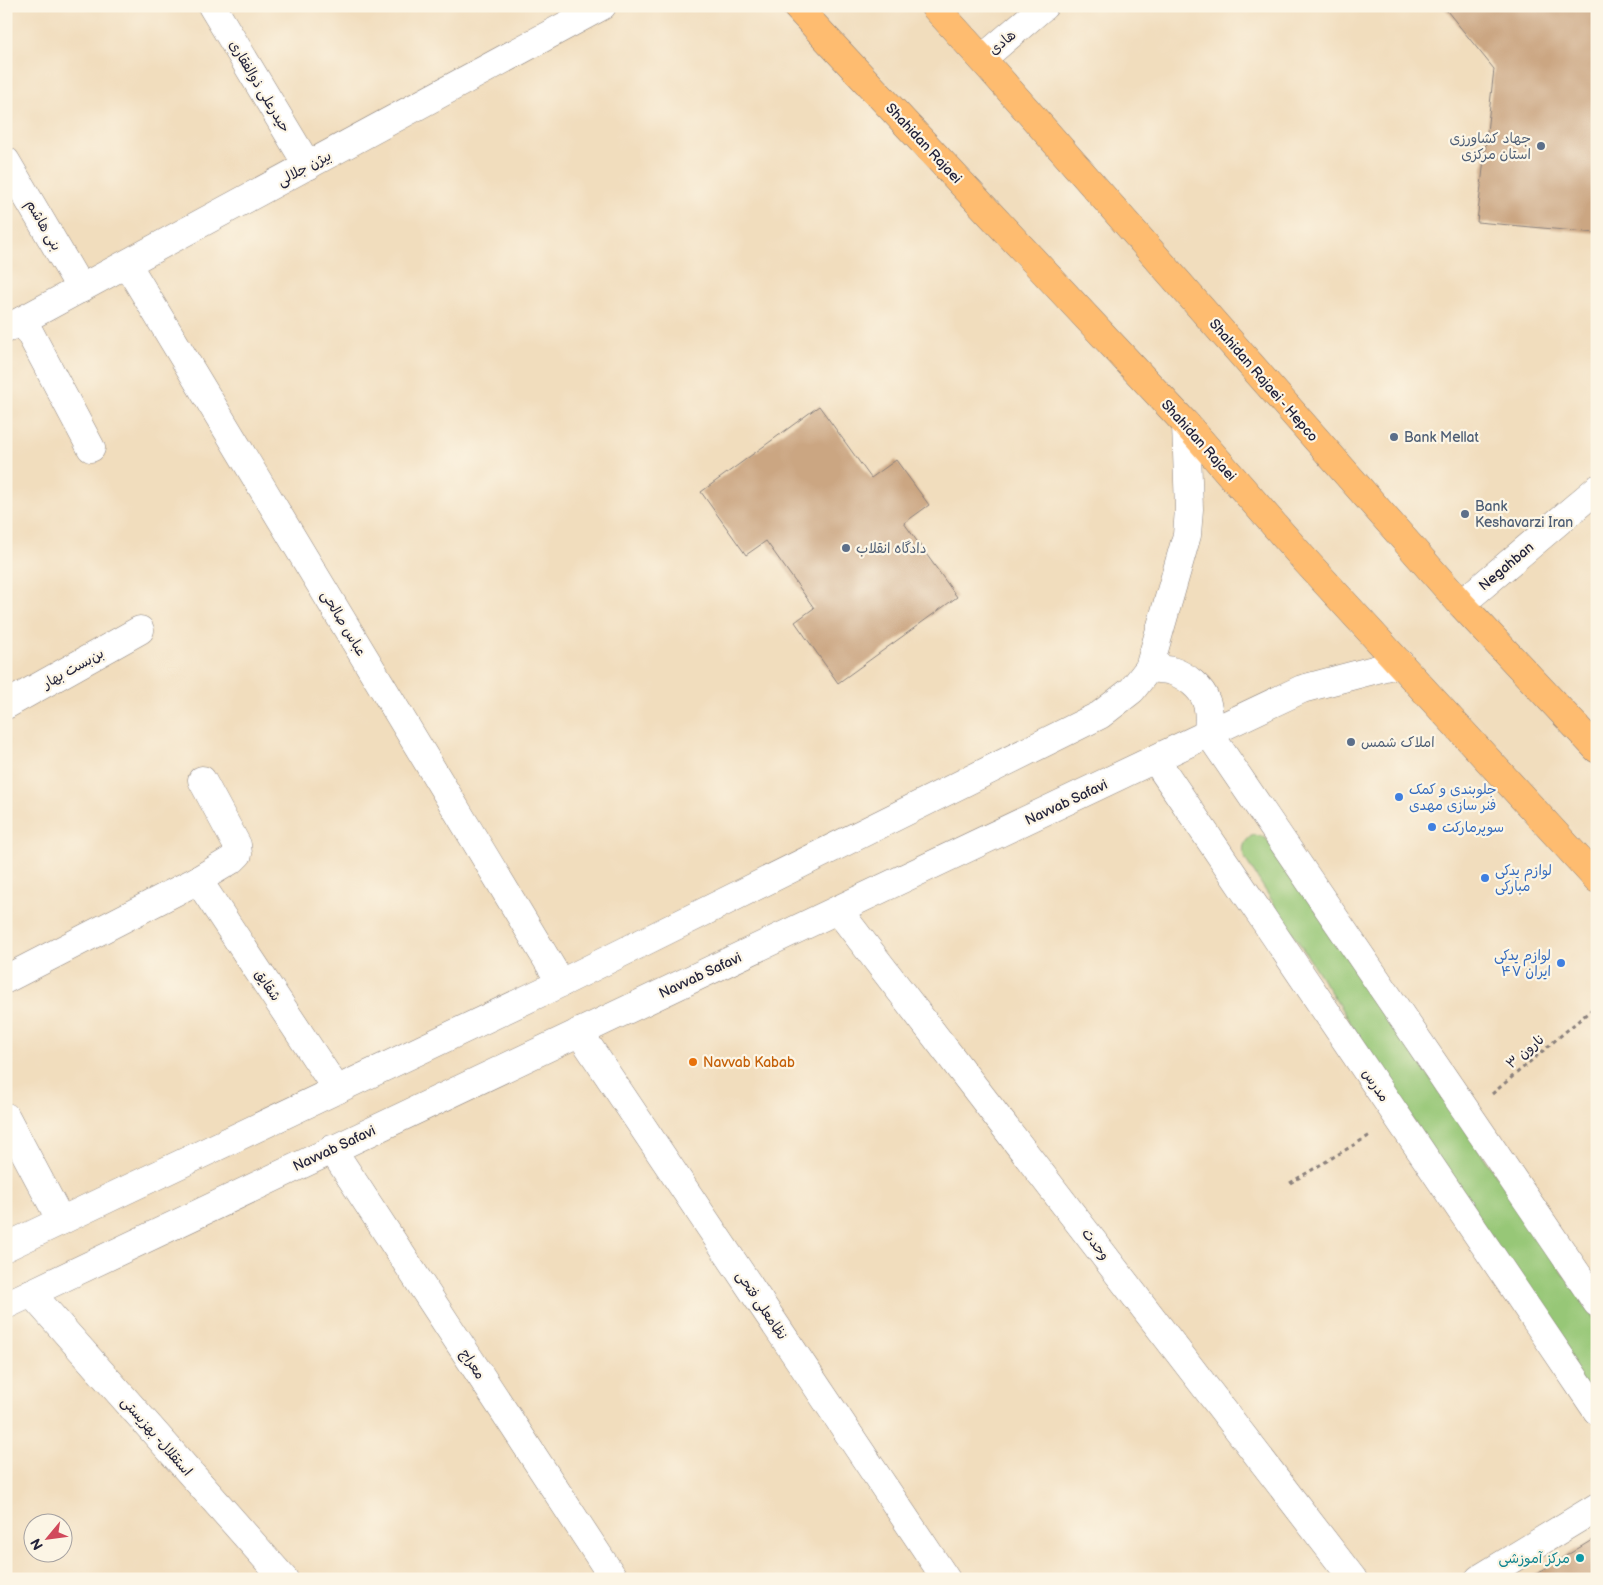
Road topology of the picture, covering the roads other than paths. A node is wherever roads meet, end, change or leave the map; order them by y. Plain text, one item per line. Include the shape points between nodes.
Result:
1 (212, 6) edge
2 (602, 6) edge
3 (796, 6) edge
4 (934, 6) edge
5 (1044, 6) edge
6 (982, 59) junction
7 (6, 161) edge
8 (308, 166) junction
9 (127, 264) junction
10 (81, 289) junction
11 (15, 325) edge
12 (1186, 424) junction
13 (91, 448) dead end
14 (1597, 488) edge
15 (1461, 604) junction
16 (140, 630) dead end
17 (1400, 663) junction
18 (1149, 668) junction
19 (6, 705) edge
20 (1208, 732) junction
21 (1597, 749) edge
22 (1155, 760) junction
23 (202, 780) dead end
24 (1597, 879) edge
25 (198, 880) junction
26 (838, 910) junction
27 (6, 979) edge
28 (562, 983) junction
29 (579, 1032) junction
30 (338, 1090) junction
31 (6, 1117) edge
32 (332, 1149) junction
33 (61, 1221) junction
34 (6, 1247) edge
35 (31, 1293) junction
36 (1597, 1303) edge
37 (6, 1305) edge
38 (1597, 1411) edge
39 (1597, 1508) edge
40 (284, 1579) edge
41 (614, 1579) edge
42 (946, 1579) edge
43 (1353, 1579) edge
44 (1479, 1579) edge

1 - 8 street, حیدرعلی ذوالفقاری
2 - 8 street, بیژن جلالی
3 - 12 main road, Shahidan Rajaei
4 - 6 main road, Shahidan Rajaei - Hepco
5 - 6 street, هادی
6 - 15 main road, Shahidan Rajaei - Hepco
7 - 10 street, بنی هاشم
8 - 9 street, بیژن جلالی
9 - 10 street, بیژن جلالی
9 - 28 street, عباس صالحی
10 - 11 street, بیژن جلالی
11 - 13 street
12 - 17 main road, Shahidan Rajaei
12 - 18 street via 1190,508 1187,535
14 - 15 street, Negahban
15 - 21 main road, Shahidan Rajaei - Hepco
16 - 19 street, بن‌بست بهار
17 - 20 street, Navvab Safavi via 1302,689
17 - 24 main road, Shahidan Rajaei
18 - 20 street via 1173,672 1193,683 1206,700
18 - 28 street via 1132,690 1100,715
20 - 22 street, Navvab Safavi
20 - 36 street
22 - 26 street, Navvab Safavi
22 - 38 street, مدرس
23 - 25 street via 237,845 238,854
25 - 27 street
25 - 30 street, شقایق
26 - 29 street, Navvab Safavi
26 - 43 street, وحدت
28 - 30 street
29 - 32 street, Navvab Safavi
29 - 42 street, نظامعلی فتحی
30 - 33 street
31 - 33 street
32 - 35 street, Navvab Safavi
32 - 41 street, معراج
33 - 34 street
35 - 37 street, Navvab Safavi
35 - 40 street, استقلال- بهزیستی
39 - 44 street

